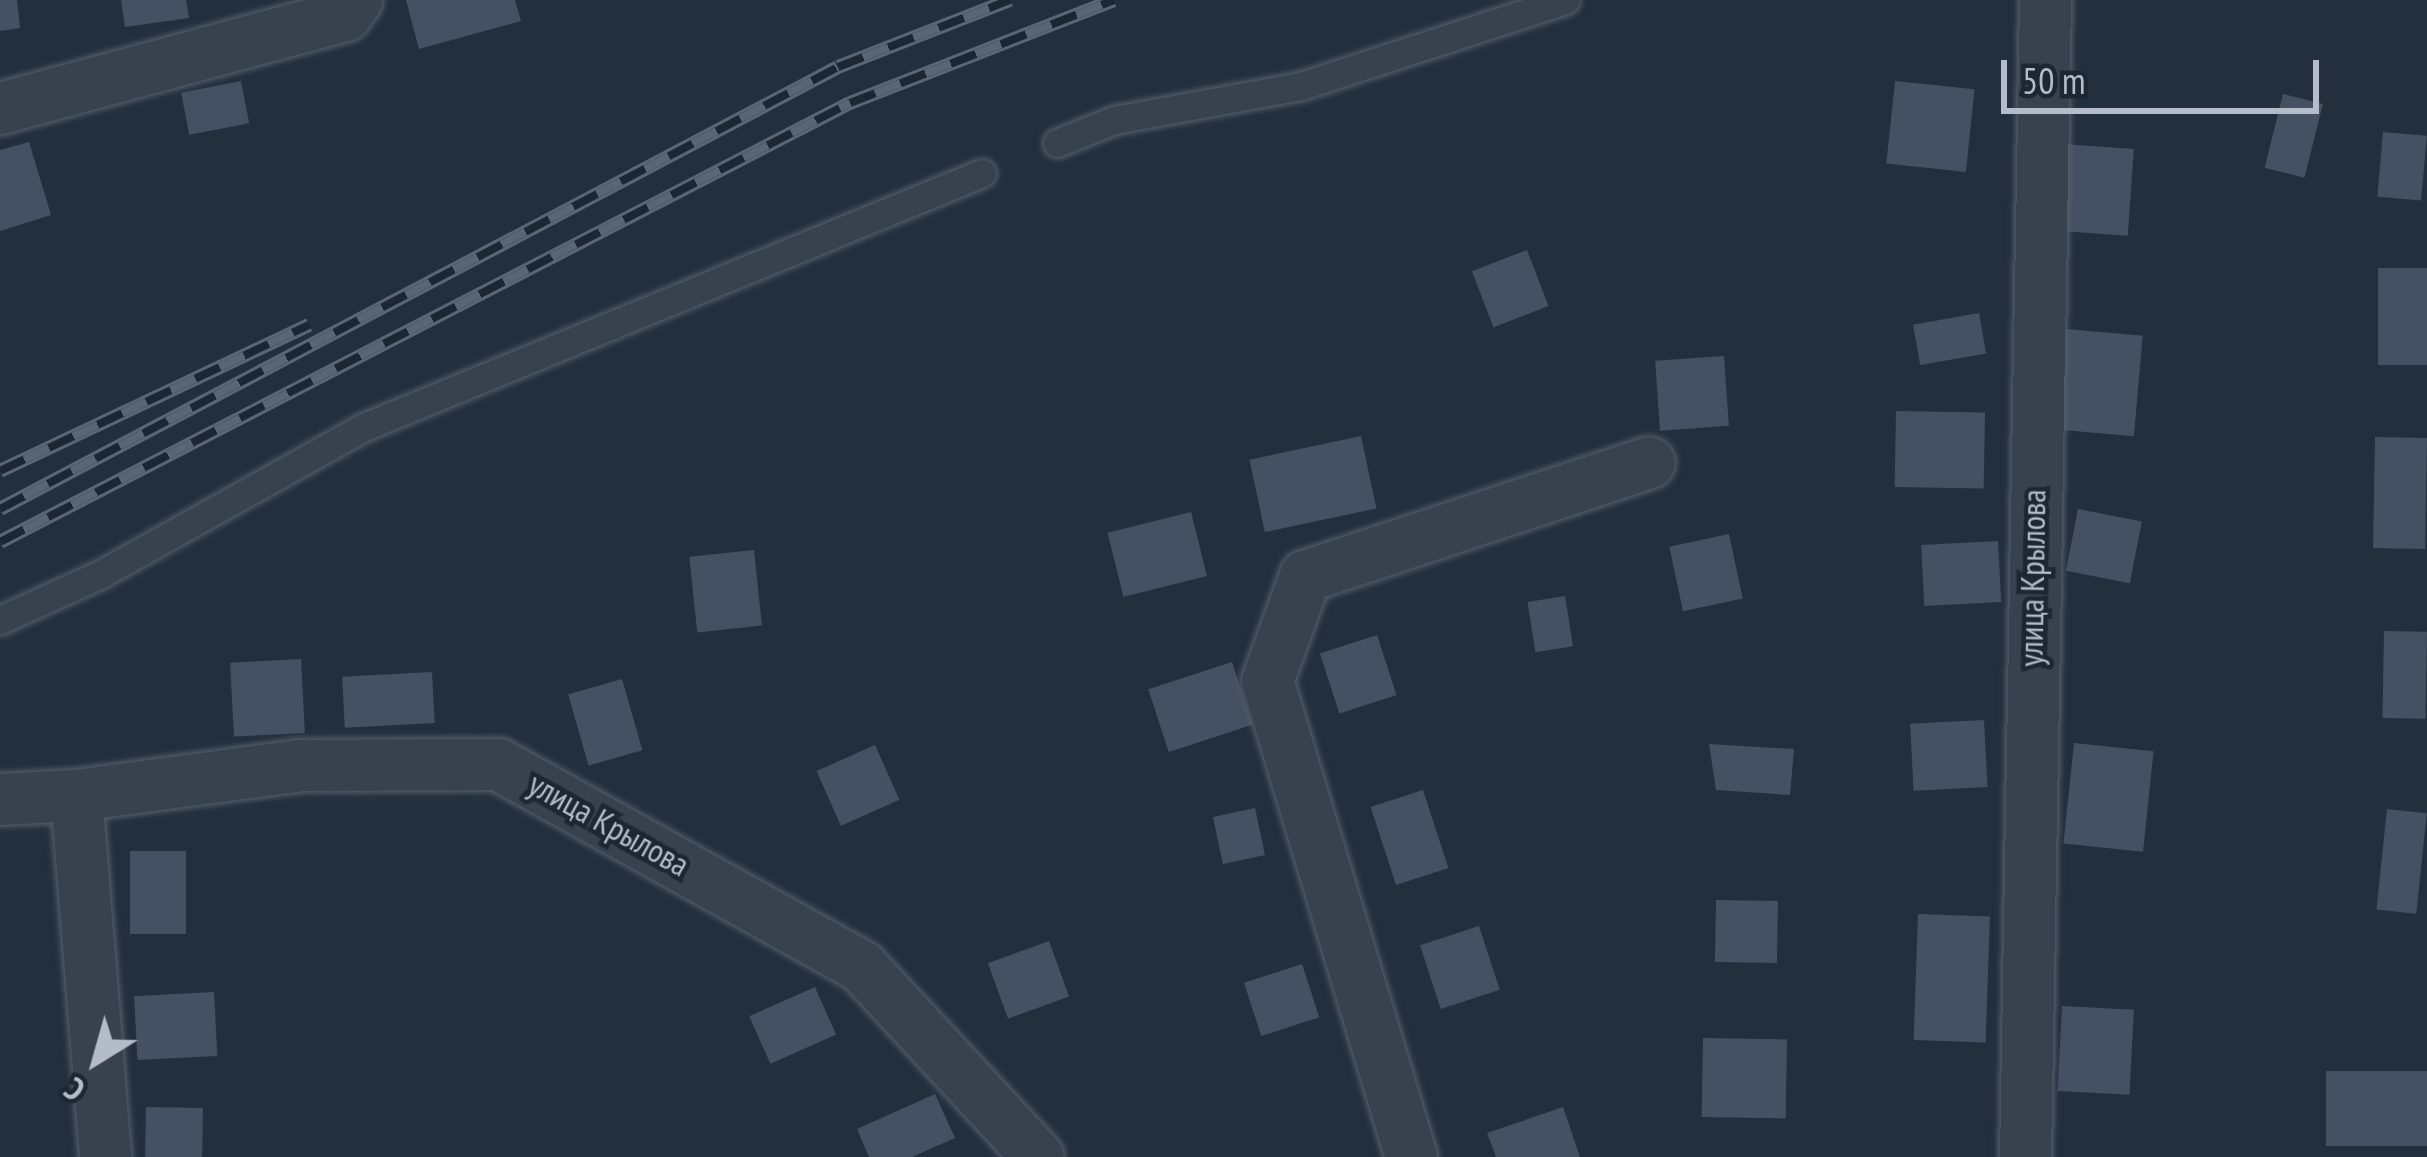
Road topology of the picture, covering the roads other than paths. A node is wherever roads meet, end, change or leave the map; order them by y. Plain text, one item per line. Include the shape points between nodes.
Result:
1 (356, 0) edge
2 (1565, 0) edge
3 (2045, 0) edge
4 (0, 108) edge
5 (1057, 143) dead end
6 (982, 173) dead end
7 (1649, 462) dead end
8 (0, 620) edge
9 (76, 795) junction
10 (0, 799) edge
11 (105, 1157) edge
12 (1038, 1157) edge
13 (1411, 1157) edge
14 (2026, 1157) edge

1 - 4 street via 345,15
2 - 5 lane via 1301,86 1114,120
3 - 14 street, улица Крылова
6 - 8 lane via 364,428 101,574
7 - 13 street via 1305,576 1275,660 1268,682
9 - 10 street, улица Крылова
9 - 11 street
9 - 12 street, улица Крылова via 299,765 498,764 861,966

